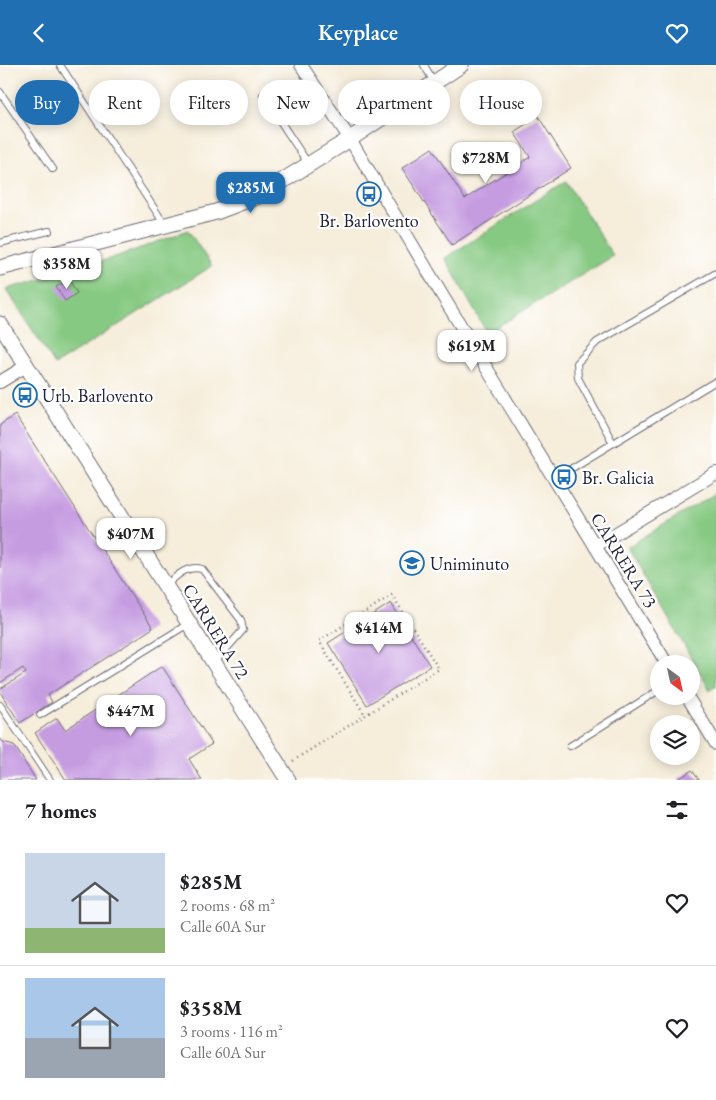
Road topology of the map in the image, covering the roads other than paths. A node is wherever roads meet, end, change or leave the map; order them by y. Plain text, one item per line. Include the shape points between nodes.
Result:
1 (60, 65) edge
2 (301, 65) edge
3 (424, 65) edge
4 (461, 65) edge
5 (433, 80) edge
6 (437, 80) edge
7 (0, 92) edge
8 (283, 125) edge
9 (371, 125) edge
10 (350, 139) junction
11 (309, 165) junction
12 (53, 169) dead end
13 (165, 226) junction
14 (49, 231) dead end
15 (0, 243) edge
16 (0, 268) edge
17 (716, 273) edge
18 (0, 324) edge
19 (26, 366) junction
20 (716, 381) edge
21 (0, 382) edge
22 (613, 443) junction
23 (716, 473) edge
24 (554, 479) junction
25 (595, 546) junction
26 (165, 586) junction
27 (189, 623) junction
28 (662, 655) edge
29 (214, 663) junction
30 (650, 696) edge
31 (0, 705) edge
32 (692, 705) edge
33 (40, 715) dead end
34 (716, 744) edge
35 (570, 746) dead end
36 (50, 780) edge
37 (288, 780) edge

1 - 13 lane
2 - 10 street, CARRERA 73
3 - 5 lane
4 - 6 street
7 - 12 lane
8 - 11 lane
9 - 10 street
10 - 11 street
10 - 24 street, CARRERA 73
11 - 13 street via 258,196
13 - 16 street
14 - 15 lane
17 - 22 lane via 597,343 577,363 578,378
18 - 19 street, CARRERA 72
19 - 21 street
19 - 26 street, CARRERA 72
20 - 22 lane
22 - 24 lane
23 - 25 street
24 - 25 street, CARRERA 73
25 - 28 street, CARRERA 73
26 - 27 street, CARRERA 72
26 - 29 lane via 185,570 202,569 241,620 243,630
27 - 29 street, CARRERA 72
27 - 33 lane
29 - 37 street, CARRERA 72
30 - 35 lane
31 - 36 lane
32 - 34 street

